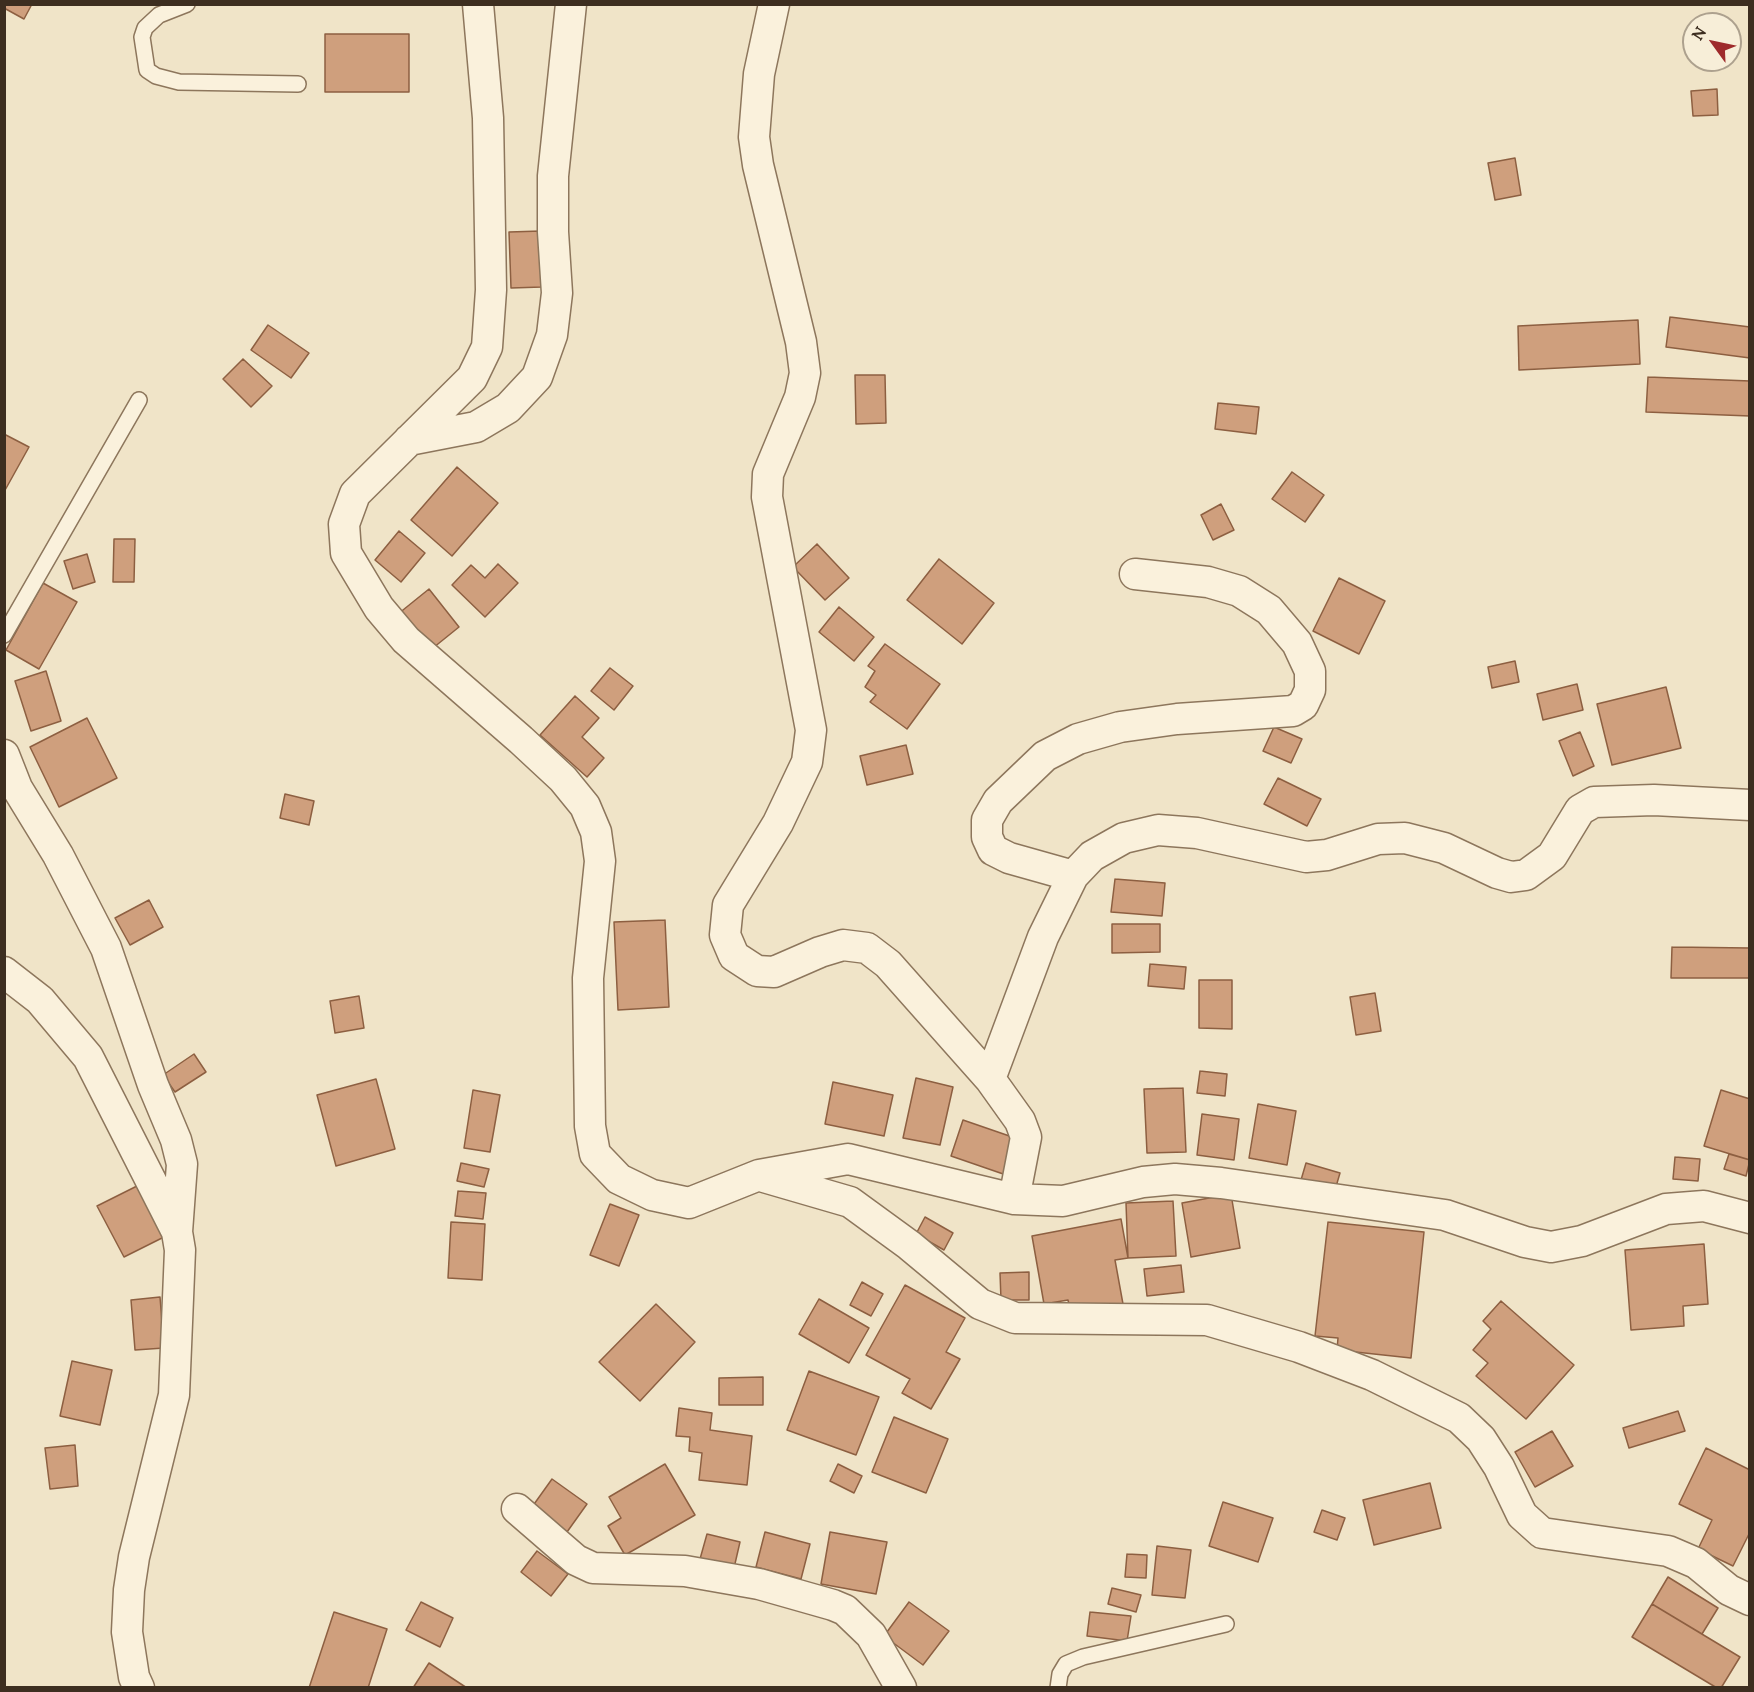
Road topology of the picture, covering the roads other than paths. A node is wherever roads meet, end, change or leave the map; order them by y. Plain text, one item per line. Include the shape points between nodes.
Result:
1 (187, 4) edge
2 (478, 4) edge
3 (572, 4) edge
4 (774, 4) edge
5 (298, 84) dead end
6 (139, 400) dead end
7 (409, 440) junction
8 (1135, 574) dead end
9 (4, 635) edge
10 (4, 755) edge
11 (1749, 805) edge
12 (1073, 876) junction
13 (4, 972) edge
14 (990, 1079) junction
15 (759, 1175) junction
16 (1014, 1199) junction
17 (1749, 1218) edge
18 (177, 1232) junction
19 (517, 1509) dead end
20 (1749, 1600) edge
21 (1226, 1624) dead end
22 (139, 1688) edge
23 (901, 1688) edge
24 (1058, 1688) edge

1 - 5 lane via 159,15 145,28 142,37 147,70 179,82
2 - 7 street via 488,118 491,290 487,347 472,378
3 - 7 street via 553,176 557,293 552,335 537,376 508,408 476,427
4 - 14 street via 759,74 754,137 805,373 800,397 768,474 767,496 811,730 807,762 778,823 728,905 724,936 734,956 757,971 774,972 843,945 867,948 888,964
6 - 9 lane
7 - 15 street via 355,494 344,524 346,553 379,608 405,640 563,779 585,806 596,832 600,861 588,978 590,1126 595,1154 619,1179 652,1195 689,1203
8 - 12 street via 1208,582 1239,591 1269,610 1297,643 1310,671 1310,690 1303,705 1293,711 1177,718 1120,727 1078,739 1045,756 998,801 987,820 987,837 993,850 1009,858
10 - 18 street via 17,788 58,855 106,948 176,1140 182,1164
11 - 12 street via 1654,800 1594,802 1580,810 1552,855 1526,875 1511,877 1444,848 1405,838 1378,839 1327,855 1306,857 1197,833 1158,830 1116,843 1092,856
12 - 14 street via 1043,937
13 - 18 street via 40,1000 88,1057
14 - 16 street via 1020,1121 1026,1137
15 - 16 street via 848,1159
15 - 20 street via 850,1202 980,1304 1015,1318 1207,1320 1299,1347 1372,1375 1459,1418 1481,1439 1522,1515 1542,1533 1668,1551 1696,1563 1729,1590
16 - 17 street via 1063,1201 1143,1182 1209,1182 1445,1215 1551,1247 1582,1240 1666,1209 1704,1206
18 - 22 street via 180,1250 174,1395 129,1590 127,1632
19 - 23 street via 576,1560 593,1568 685,1571 759,1584 845,1610 871,1635
21 - 24 lane via 1083,1657 1066,1664 1059,1674

